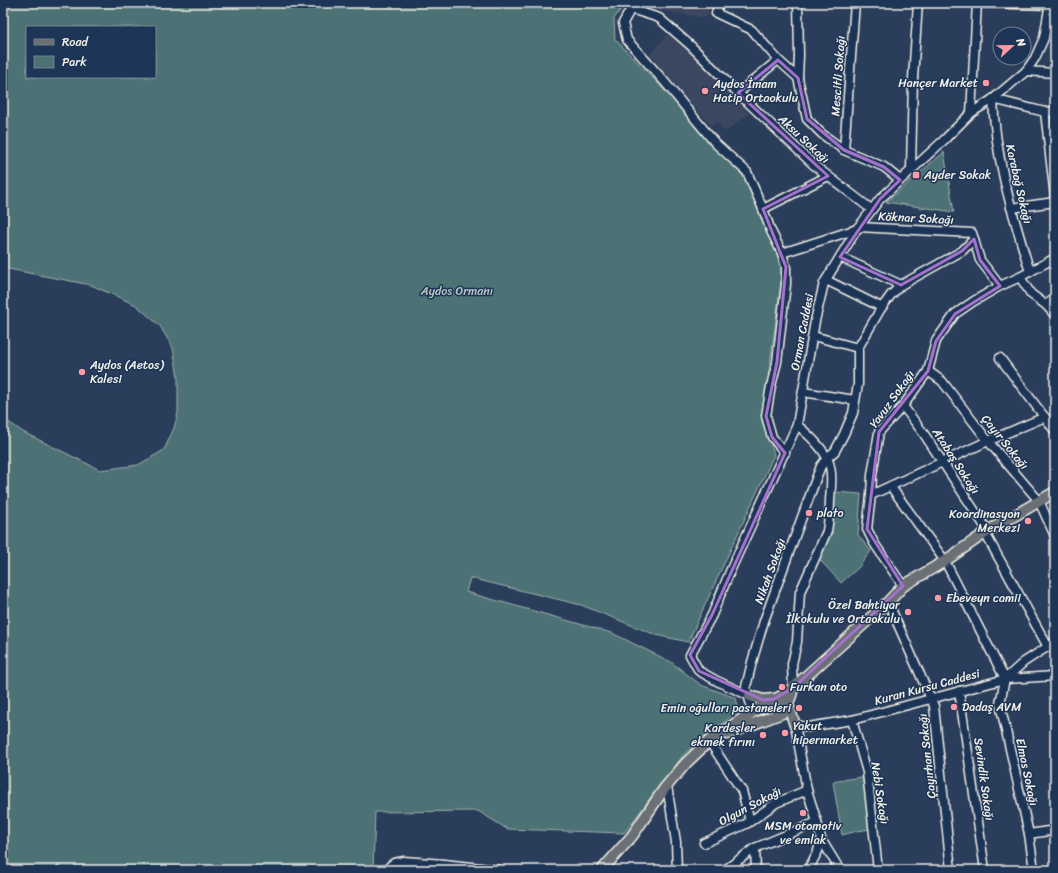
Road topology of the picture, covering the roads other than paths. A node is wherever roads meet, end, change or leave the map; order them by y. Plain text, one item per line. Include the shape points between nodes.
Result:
1 (719, 3) edge
2 (798, 3) edge
3 (855, 3) edge
4 (918, 3) edge
5 (977, 3) edge
6 (1050, 4) edge
7 (633, 6) edge
8 (778, 60) junction
9 (1026, 71) junction
10 (1055, 73) edge
11 (798, 78) junction
12 (738, 93) junction
13 (993, 100) junction
14 (1055, 111) edge
15 (1045, 112) junction
16 (971, 113) junction
17 (844, 150) junction
18 (910, 170) junction
19 (828, 176) junction
20 (900, 180) junction
21 (1055, 197) edge
22 (1055, 202) edge
23 (1011, 208) junction
24 (763, 209) junction
25 (872, 209) junction
26 (857, 228) junction
27 (973, 236) junction
28 (782, 253) junction
29 (840, 257) junction
30 (1055, 258) edge
31 (1030, 272) junction
32 (1020, 278) junction
33 (826, 280) junction
34 (902, 285) junction
35 (1000, 286) junction
36 (1055, 298) edge
37 (1046, 305) junction
38 (882, 308) junction
39 (1055, 315) edge
40 (812, 336) junction
41 (858, 348) junction
42 (1000, 358) dead end
43 (928, 371) junction
44 (803, 392) junction
45 (855, 400) junction
46 (903, 406) junction
47 (1045, 417) junction
48 (797, 426) junction
49 (1055, 431) edge
50 (988, 441) junction
51 (785, 453) junction
52 (827, 458) junction
53 (943, 462) junction
54 (891, 487) junction
55 (1055, 492) edge
56 (871, 496) junction
57 (1039, 501) junction
58 (986, 532) junction
59 (1055, 536) edge
60 (944, 561) junction
61 (903, 586) junction
62 (888, 602) junction
63 (1052, 644) edge
64 (1055, 676) edge
65 (1005, 679) junction
66 (793, 688) junction
67 (960, 691) junction
68 (750, 696) junction
69 (774, 699) junction
70 (931, 699) junction
71 (764, 705) junction
72 (785, 709) junction
73 (748, 715) junction
74 (852, 720) junction
75 (794, 725) junction
76 (709, 741) junction
77 (667, 786) junction
78 (807, 790) junction
79 (750, 821) junction
80 (817, 822) junction
81 (1055, 830) edge
82 (1029, 834) junction
83 (821, 839) junction
84 (704, 843) dead end
85 (755, 848) junction
86 (387, 870) edge
87 (499, 870) edge
88 (602, 870) edge
89 (677, 870) edge
90 (725, 870) edge
91 (756, 870) edge
92 (808, 870) edge
93 (840, 870) edge
94 (878, 870) edge
95 (951, 870) edge
96 (985, 870) edge
97 (1034, 870) edge

1 - 8 street via 716,13 752,30
2 - 11 street
3 - 17 street, Mescitli Sokağı
4 - 18 street
5 - 6 street
5 - 16 street
6 - 9 street, Orman Caddesi via 1044,38
7 - 12 street, Aksu Sokağı via 659,18
7 - 24 street via 623,23 627,40 715,143 747,172
8 - 11 street
8 - 12 street
9 - 10 street
9 - 13 street, Orman Caddesi
11 - 17 street via 807,119
12 - 19 street, Aksu Sokağı
13 - 15 street
13 - 16 street, Orman Caddesi
13 - 23 street, Karabağ Sokağı via 1005,188
14 - 15 street
15 - 21 street
16 - 18 street, Orman Caddesi
17 - 20 street via 884,167
18 - 20 street, Orman Caddesi
19 - 24 street
19 - 25 street, Aksu Sokağı
20 - 25 street, Orman Caddesi
22 - 23 street
23 - 31 street, Karabağ Sokağı
24 - 28 street
25 - 26 street, Orman Caddesi
26 - 27 street, Köknar Sokağı
26 - 28 street
26 - 29 street, Orman Caddesi
27 - 34 street via 962,251
27 - 35 street via 980,260
28 - 51 street via 786,267 786,284 777,362 766,416 772,437
29 - 33 street, Orman Caddesi
29 - 34 street
30 - 31 street, Yavuz Sokağı
31 - 32 street, Yavuz Sokağı
32 - 35 street, Yavuz Sokağı
32 - 37 street via 1031,294
33 - 38 street
33 - 40 street, Orman Caddesi
34 - 38 street
35 - 43 street, Yavuz Sokağı via 955,314 936,341
36 - 37 street
37 - 39 street
38 - 41 street
40 - 41 street
40 - 44 street, Orman Caddesi
41 - 45 street, Nikah Sokağı via 858,384
42 - 47 street
43 - 46 street, Yavuz Sokağı
43 - 50 street, Çayır Sokağı via 942,381
44 - 45 street
44 - 48 street, Orman Caddesi
45 - 52 street, Nikah Sokağı via 853,413 844,434 835,451
46 - 53 street, Atabaş Sokağı
46 - 56 street, Yavuz Sokağı via 880,432
47 - 49 street
47 - 50 street
48 - 51 street, Orman Caddesi
48 - 52 street
50 - 53 street
50 - 57 street, Çayır Sokağı
51 - 68 street, Orman Caddesi via 712,615 690,655 699,671
52 - 66 street via 831,474 829,520 827,531 800,592 797,642 792,664
52 - 68 street, Nikah Sokağı via 817,476 764,621 746,687
53 - 54 street
53 - 58 street, Atabaş Sokağı
54 - 56 street
54 - 60 street
55 - 57 main road
56 - 61 street, Yavuz Sokağı via 867,529
57 - 58 main road
57 - 59 street, Çayır Sokağı
58 - 60 main road
58 - 63 street, Atabaş Sokağı
60 - 61 main road
60 - 65 street
61 - 62 main road
62 - 66 main road
62 - 70 street, Çayırhan Sokağı
63 - 65 street, Kuran Kursu Caddesi via 1024,662
64 - 65 street
65 - 67 street, Kuran Kursu Caddesi
65 - 82 street, Elmas Sokağı via 1000,704
66 - 69 main road
66 - 72 main road
67 - 70 street, Kuran Kursu Caddesi
67 - 96 street, Sevindik Sokağı
68 - 69 main road via 763,700
68 - 71 main road
68 - 73 street, Nikah Sokağı
69 - 71 main road
69 - 72 main road via 782,700
70 - 74 street, Kuran Kursu Caddesi
70 - 95 street, Çayırhan Sokağı via 934,706
71 - 72 main road via 769,711 774,712
71 - 73 main road
72 - 75 main road
72 - 76 main road
73 - 76 main road
74 - 75 street, Kuran Kursu Caddesi via 808,727
74 - 94 street, Nebi Sokağı via 867,772
75 - 78 street
76 - 77 main road
76 - 79 street via 742,791
77 - 88 main road via 632,836
77 - 89 street via 676,842
78 - 79 street, Olgun Sokağı via 776,803
78 - 80 street
79 - 84 street, Olgun Sokağı
80 - 83 street
80 - 85 street
81 - 82 street
82 - 97 street, Elmas Sokağı
83 - 92 street
83 - 93 street
85 - 90 street
85 - 91 street
86 - 87 street via 394,862 404,861

